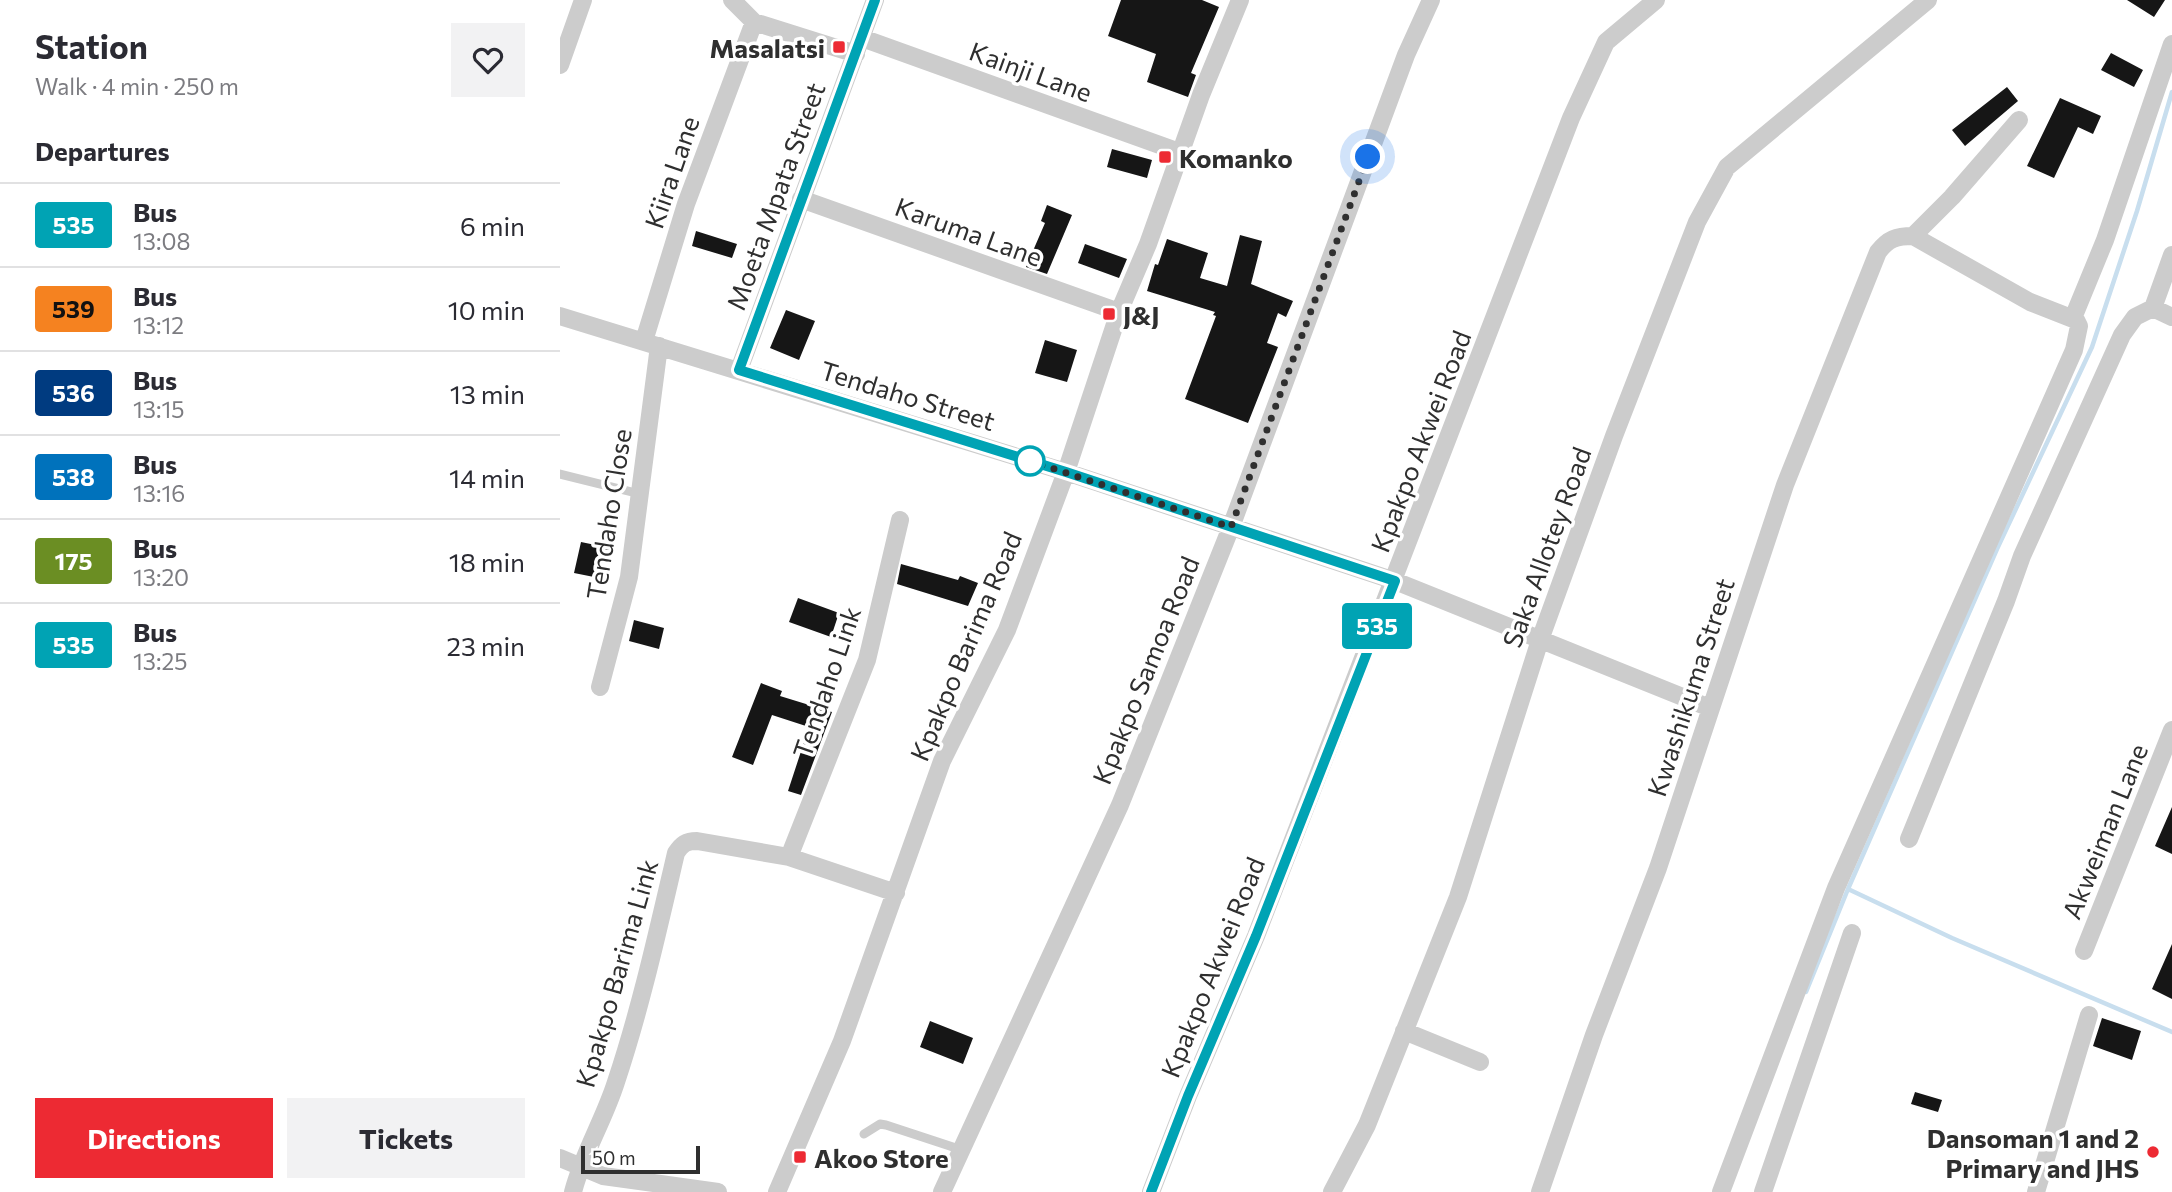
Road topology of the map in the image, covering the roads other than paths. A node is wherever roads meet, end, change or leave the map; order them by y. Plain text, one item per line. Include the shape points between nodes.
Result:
1 (583, 0) edge
2 (732, 0) edge
3 (875, 0) edge
4 (1240, 0) edge
5 (1431, 0) edge
6 (1656, 0) edge
7 (1928, 0) edge
8 (754, 22) junction
9 (2172, 44) edge
10 (859, 46) junction
11 (560, 65) edge
12 (2020, 120) dead end
13 (1182, 153) junction
14 (801, 200) junction
15 (1919, 239) junction
16 (2172, 255) edge
17 (2153, 307) junction
18 (1119, 312) junction
19 (560, 316) edge
20 (2172, 317) edge
21 (2073, 318) junction
22 (652, 343) junction
23 (739, 370) junction
24 (1066, 472) junction
25 (560, 474) edge
26 (640, 494) junction
27 (900, 520) dead end
28 (1231, 527) junction
29 (1395, 581) junction
30 (1540, 640) junction
31 (600, 687) dead end
32 (1710, 708) junction
33 (2172, 730) edge
34 (1909, 839) dead end
35 (789, 857) junction
36 (895, 893) junction
37 (1852, 933) dead end
38 (2084, 951) dead end
39 (2088, 1014) dead end
40 (1404, 1031) junction
41 (1480, 1062) dead end
42 (864, 1133) dead end
43 (962, 1150) junction
44 (560, 1158) edge
45 (580, 1165) junction
46 (573, 1192) edge
47 (718, 1192) edge
48 (777, 1192) edge
49 (942, 1192) edge
50 (1151, 1192) edge
51 (1332, 1192) edge
52 (1540, 1192) edge
53 (1721, 1192) edge
54 (1763, 1192) edge
55 (2036, 1192) edge

1 - 11 street
2 - 8 street
3 - 10 street, Moeta Mpata Street
4 - 13 street, Kpakpo Barima Road
5 - 28 street, Kpakpo Samoa Road via 1406,55
6 - 29 street, Kpakpo Akwei Road via 1615,34 1599,54
7 - 30 street, Saka Allotey Road via 1727,167 1713,190 1614,436
8 - 10 street, Kainji Lane
8 - 22 street, Kiira Lane via 686,204
9 - 21 street via 2105,240
10 - 13 street, Kainji Lane
10 - 14 street, Moeta Mpata Street
12 - 15 street
13 - 18 street, Kpakpo Barima Road
14 - 18 street, Karuma Lane
14 - 23 street, Moeta Mpata Street
15 - 21 street via 2030,302
15 - 32 street, Kwashikuma Street via 1898,236 1878,252 1785,485
16 - 17 street
17 - 20 street
17 - 34 street via 2135,317 2122,335 2022,556
18 - 24 street, Kpakpo Barima Road
19 - 22 street, Tendaho Street
21 - 53 street via 2079,326 2074,351 1836,888
22 - 23 street, Tendaho Street
22 - 26 street, Tendaho Close
23 - 24 street, Tendaho Street
24 - 28 street, Tendaho Street
24 - 36 street, Kpakpo Barima Road via 1007,630 942,761
25 - 26 lane
26 - 31 street, Tendaho Close via 629,577
27 - 35 street, Tendaho Link via 867,660
28 - 29 street, Tendaho Street
28 - 43 street, Kpakpo Samoa Road via 1120,805
29 - 30 street, Tendaho Street
29 - 50 street, Kpakpo Akwei Road
30 - 32 street, Tendaho Street
30 - 40 street, Saka Allotey Road via 1458,897
32 - 52 street, Kwashikuma Street via 1658,868
33 - 38 street, Akweiman Lane
35 - 36 street, Kpakpo Barima Link
35 - 45 street, Kpakpo Barima Link via 697,841 688,841 676,853 619,1074
36 - 48 street, Kpakpo Barima Road via 842,1041
37 - 54 street
39 - 55 street
40 - 41 street
40 - 51 street, Saka Allotey Road via 1367,1125
42 - 43 lane via 886,1125
43 - 49 street, Kpakpo Samoa Road
44 - 45 street
45 - 46 street, Kpakpo Barima Link
45 - 47 street via 603,1176

